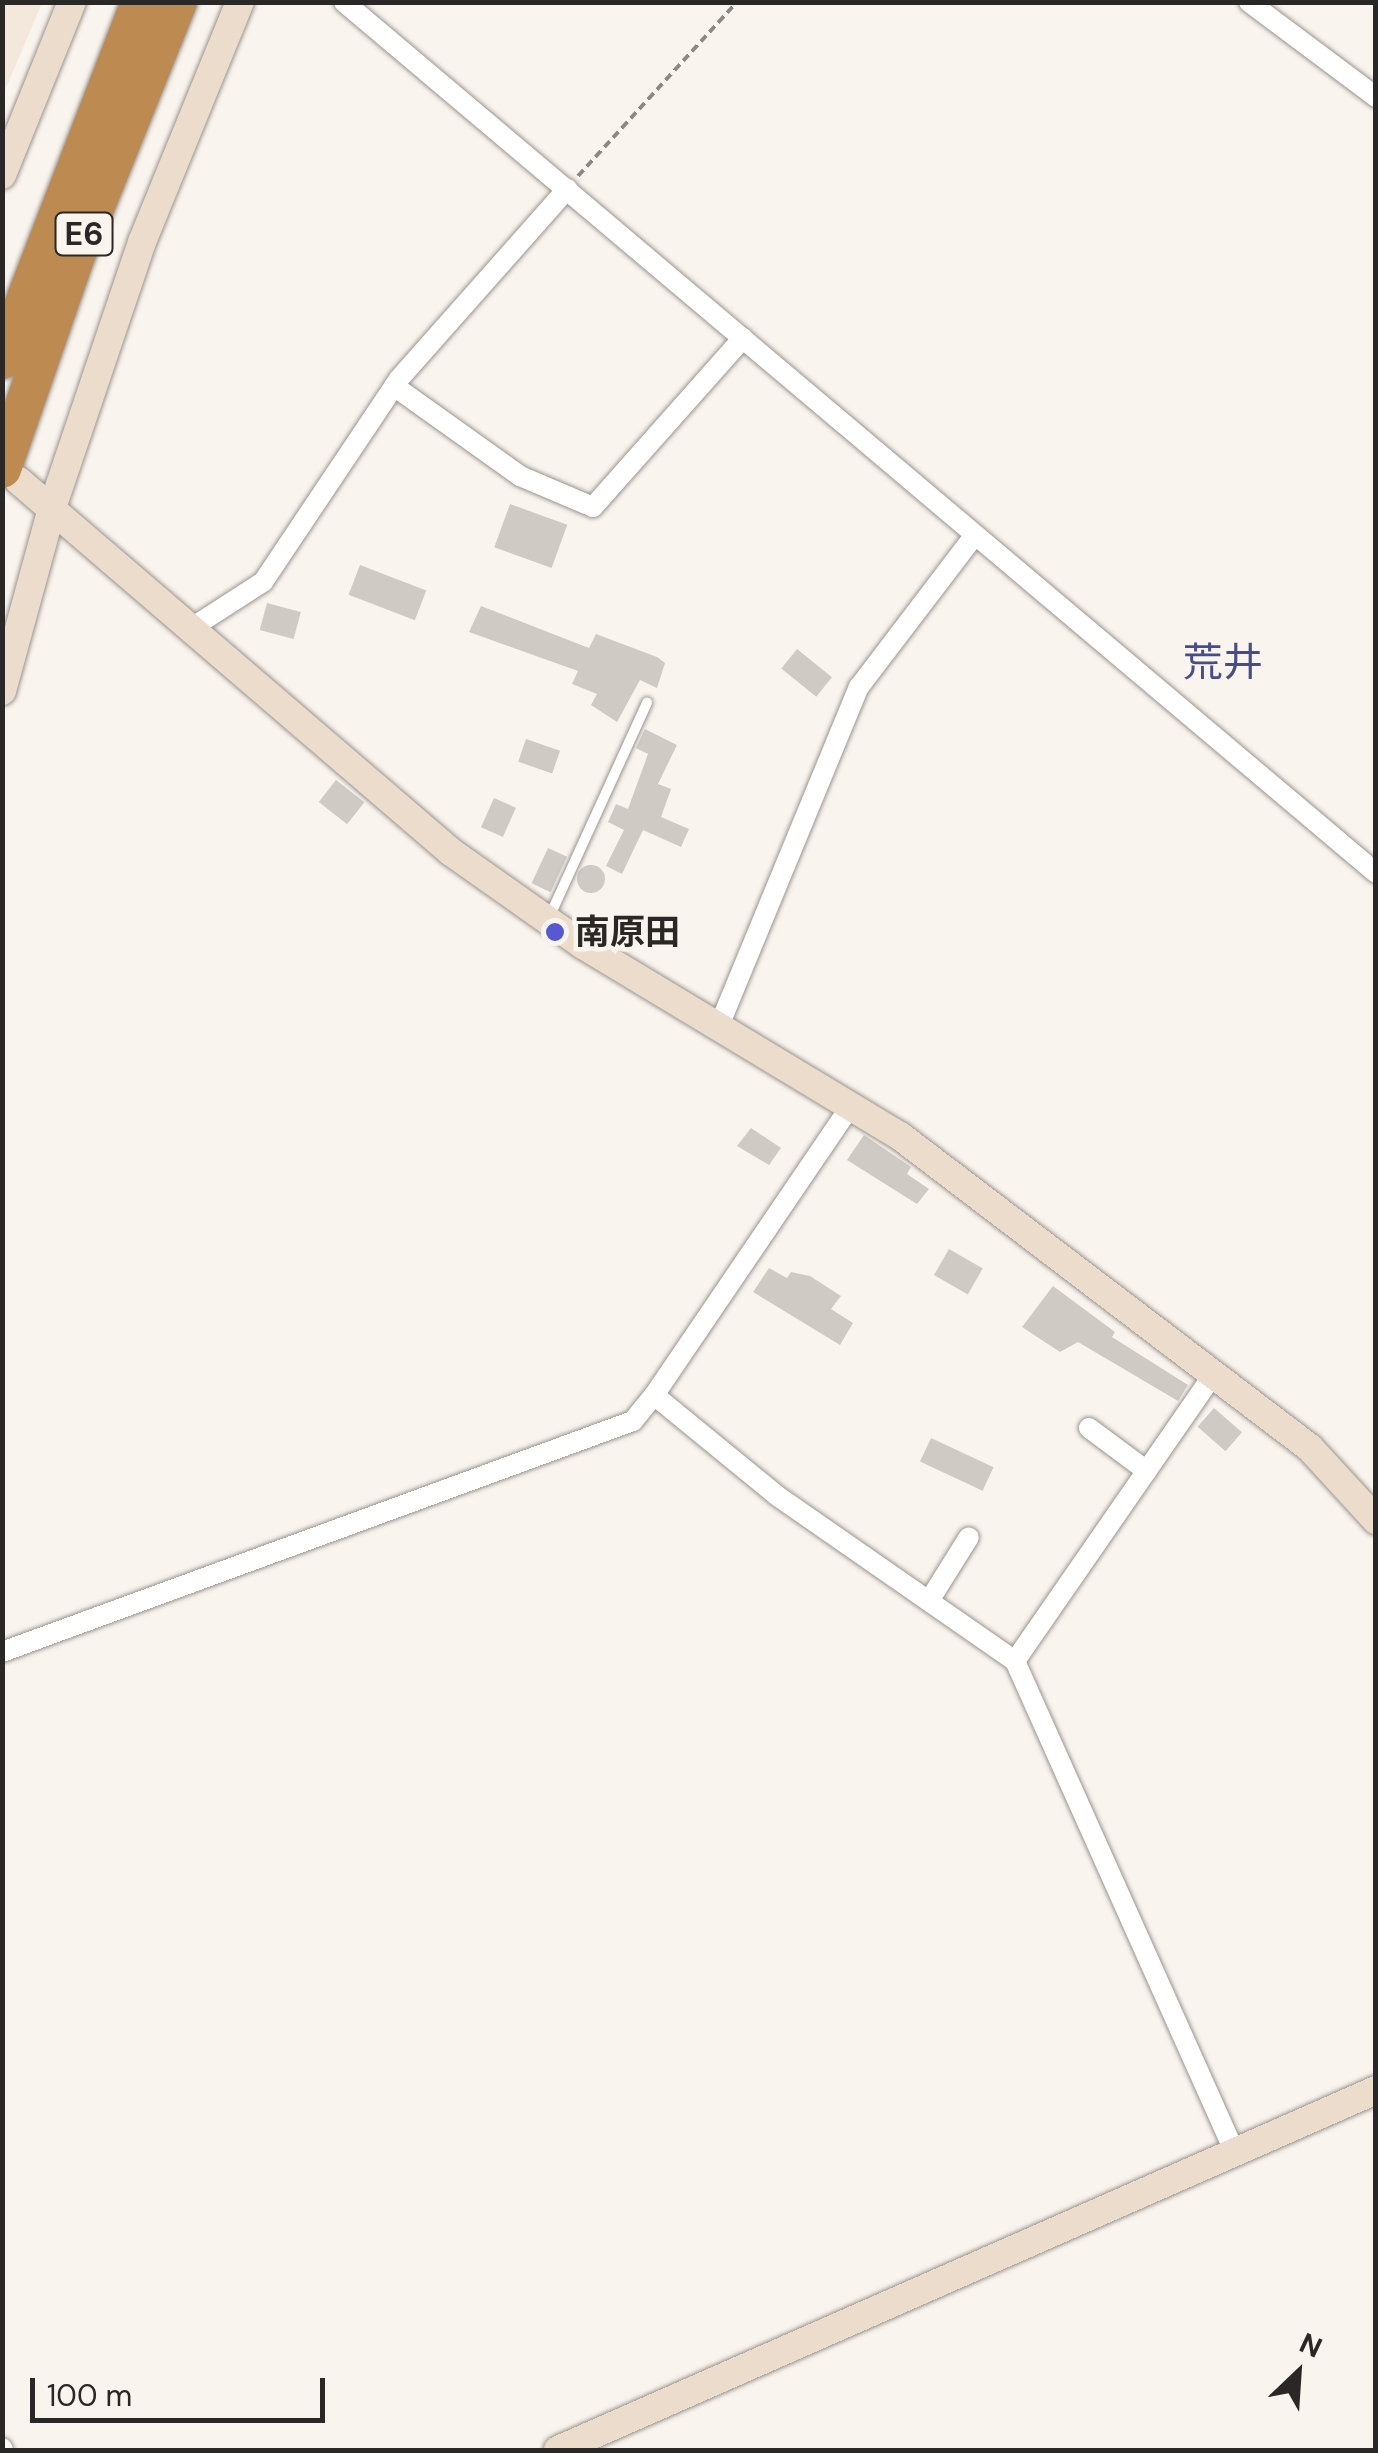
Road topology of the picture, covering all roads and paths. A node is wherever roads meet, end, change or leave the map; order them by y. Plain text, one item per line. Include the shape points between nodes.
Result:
1 (72, 2) edge
2 (140, 2) edge
3 (178, 2) edge
4 (240, 2) edge
5 (344, 2) edge
6 (736, 2) edge
7 (1249, 2) edge
8 (1376, 97) edge
9 (2, 175) edge
10 (566, 189) junction
11 (743, 338) junction
12 (2, 360) edge
13 (394, 386) junction
14 (11, 475) edge
15 (52, 508) junction
16 (974, 535) junction
17 (190, 630) junction
18 (2, 691) edge
19 (647, 703) dead end
20 (1376, 873) edge
21 (547, 920) junction
22 (719, 1026) junction
23 (852, 1104) junction
24 (1216, 1372) junction
25 (654, 1395) junction
26 (1089, 1428) dead end
27 (1147, 1470) junction
28 (1376, 1520) edge
29 (969, 1537) dead end
30 (929, 1602) junction
31 (2, 1652) edge
32 (1015, 1661) junction
33 (1376, 2090) edge
34 (1236, 2155) junction
35 (558, 2450) edge

1 - 9 street
2 - 12 highway, E6
3 - 14 highway, E6 via 75,258
4 - 15 street via 142,242
5 - 10 street
6 - 10 path
7 - 8 street
10 - 11 street
10 - 13 street
11 - 13 street via 593,507 520,476
11 - 16 street
13 - 17 street via 262,582
14 - 15 street
15 - 17 street
15 - 18 street
16 - 20 street
16 - 22 street via 860,686
17 - 21 street via 391,805
19 - 21 lane
21 - 22 street
22 - 23 street
23 - 24 street
23 - 25 street
24 - 27 street
24 - 28 street via 1310,1448
25 - 30 street via 776,1495
25 - 31 street via 633,1421
26 - 27 street
27 - 32 street
29 - 30 street
30 - 32 street
32 - 34 street
33 - 34 street
34 - 35 street

